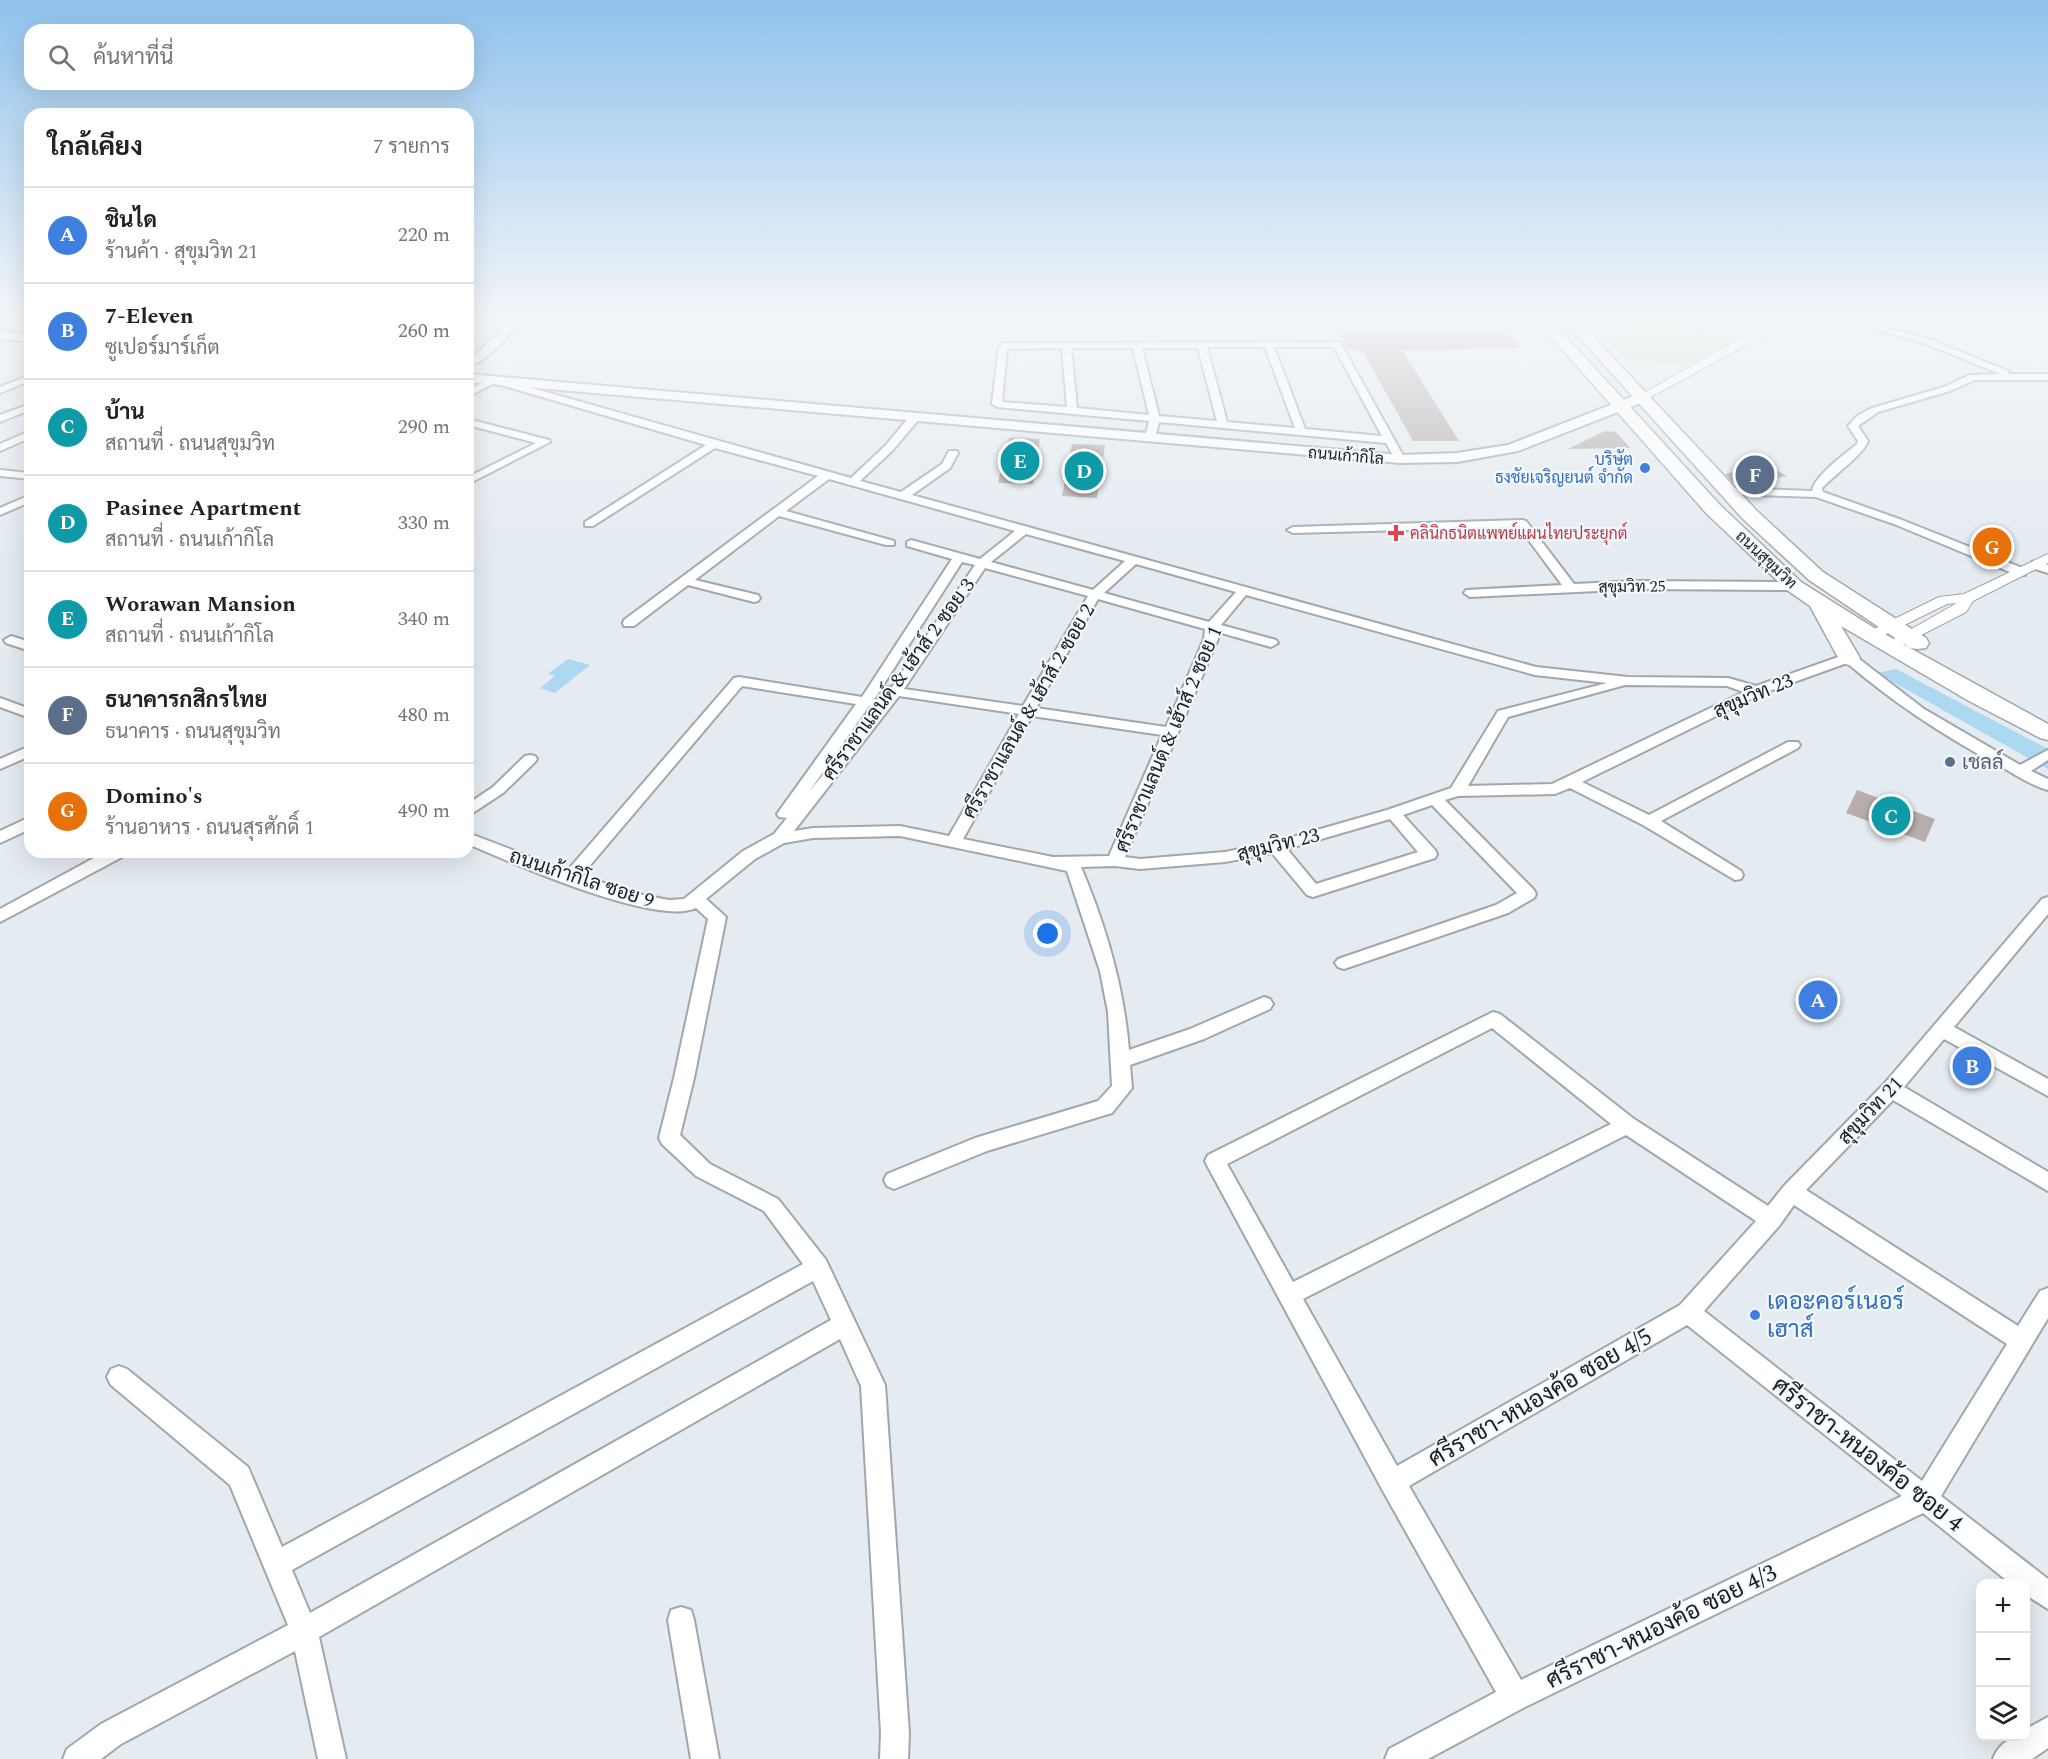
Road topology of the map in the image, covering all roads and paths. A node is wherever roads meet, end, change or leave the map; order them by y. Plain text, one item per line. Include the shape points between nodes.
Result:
1 (557, 399) edge
2 (709, 399) edge
3 (998, 399) edge
4 (1071, 399) edge
5 (1150, 399) edge
6 (1216, 399) edge
7 (1289, 399) edge
8 (1368, 399) edge
9 (1616, 399) edge
10 (1639, 399) edge
11 (1642, 399) edge
12 (1912, 399) edge
13 (1623, 407) junction
14 (24, 409) edge
15 (1072, 410) junction
16 (915, 417) junction
17 (1155, 418) junction
18 (0, 419) edge
19 (474, 424) edge
20 (1222, 424) junction
21 (488, 427) junction
22 (1301, 431) junction
23 (474, 434) edge
24 (24, 438) edge
25 (1150, 438) junction
26 (1391, 440) junction
27 (714, 444) junction
28 (0, 448) edge
29 (953, 453) dead end
30 (1400, 459) junction
31 (24, 468) edge
32 (0, 473) edge
33 (13, 473) junction
34 (24, 475) edge
35 (828, 475) junction
36 (474, 478) edge
37 (853, 482) junction
38 (1727, 491) junction
39 (1817, 494) junction
40 (905, 495) junction
41 (24, 501) edge
42 (777, 512) junction
43 (0, 513) edge
44 (589, 524) dead end
45 (1025, 530) junction
46 (1293, 530) dead end
47 (890, 543) dead end
48 (911, 544) dead end
49 (959, 557) junction
50 (1134, 560) junction
51 (982, 564) junction
52 (2044, 564) edge
53 (2021, 572) junction
54 (686, 581) junction
55 (1794, 586) junction
56 (1570, 587) junction
57 (1244, 590) junction
58 (1470, 593) dead end
59 (1095, 595) junction
60 (754, 598) dead end
61 (1818, 603) junction
62 (629, 623) dead end
63 (1212, 627) junction
64 (1890, 637) junction
65 (11, 640) dead end
66 (1270, 643) dead end
67 (24, 645) edge
68 (1849, 658) junction
69 (1628, 681) junction
70 (896, 691) junction
71 (1756, 691) junction
72 (869, 695) junction
73 (0, 702) edge
74 (886, 705) junction
75 (1027, 710) junction
76 (24, 712) edge
77 (2048, 714) edge
78 (1172, 732) junction
79 (2048, 733) edge
80 (1793, 745) dead end
81 (24, 753) edge
82 (2048, 754) edge
83 (530, 759) dead end
84 (0, 765) edge
85 (2026, 767) junction
86 (1570, 782) junction
87 (2048, 785) edge
88 (1457, 791) junction
89 (1436, 800) junction
90 (474, 807) edge
91 (1393, 813) junction
92 (1649, 821) junction
93 (24, 825) edge
94 (0, 838) edge
95 (780, 838) junction
96 (474, 840) edge
97 (952, 842) junction
98 (1276, 847) junction
99 (749, 855) junction
100 (107, 858) edge
101 (1115, 861) junction
102 (1053, 862) junction
103 (1735, 875) dead end
104 (571, 877) junction
105 (696, 899) junction
106 (2048, 903) edge
107 (0, 916) edge
108 (1344, 963) dead end
109 (1264, 1004) dead end
110 (1941, 1029) junction
111 (1120, 1061) junction
112 (2048, 1088) edge
113 (1891, 1089) junction
114 (1627, 1125) junction
115 (894, 1180) dead end
116 (2048, 1182) edge
117 (1791, 1192) junction
118 (1771, 1219) junction
119 (818, 1267) junction
120 (1288, 1295) junction
121 (2048, 1298) edge
122 (1688, 1312) junction
123 (845, 1324) junction
124 (2021, 1340) junction
125 (119, 1377) dead end
126 (1392, 1482) junction
127 (1926, 1498) junction
128 (277, 1564) junction
129 (2048, 1596) edge
130 (681, 1620) dead end
131 (304, 1631) junction
132 (1515, 1697) junction
133 (2048, 1731) edge
134 (77, 1759) edge
135 (332, 1759) edge
136 (705, 1759) edge
137 (894, 1759) edge
138 (1399, 1759) edge
139 (2007, 1759) edge

1 - 27 street
2 - 16 main road, ถนนเก้ากิโล
3 - 15 street via 997,404
4 - 15 street
5 - 17 street
6 - 20 street
7 - 22 street
8 - 26 street
9 - 13 highway, ถนนสุขุมวิท
10 - 13 main road, ถนนเก้ากิโล
11 - 38 highway, ถนนสุขุมวิท
12 - 39 street via 1875,410 1853,426 1862,445 1817,487
13 - 30 main road, ถนนเก้ากิโล via 1492,454
13 - 55 highway, ถนนสุขุมวิท via 1713,509
14 - 18 street
15 - 17 street
16 - 25 main road, ถนนเก้ากิโล
16 - 37 street
17 - 20 street
17 - 25 street
19 - 21 street
20 - 22 street
21 - 23 street
21 - 36 street via 545,442
22 - 26 street
24 - 28 street
25 - 30 main road, ถนนเก้ากิโล
26 - 30 street
27 - 35 street
27 - 44 street
29 - 40 street via 946,466
31 - 33 street
32 - 33 street
33 - 34 street
35 - 37 street
35 - 42 street
37 - 40 street
38 - 39 street
38 - 64 highway, ถนนสุขุมวิท via 1816,576
39 - 53 street
40 - 45 street
41 - 43 street
42 - 47 street
42 - 54 street
45 - 50 street
45 - 51 street, ศรีราชาแลนด์ & เฮ้าส์ 2 ซอย 3
46 - 56 street via 1522,523
48 - 49 street
49 - 51 street
49 - 72 street, ศรีราชาแลนด์ & เฮ้าส์ 2 ซอย 3
50 - 57 street
50 - 59 street, ศรีราชาแลนด์ & เฮ้าส์ 2 ซอย 2
51 - 59 street
51 - 70 street, ศรีราชาแลนด์ & เฮ้าส์ 2 ซอย 3
52 - 53 street
53 - 64 street via 1967,598 1962,609
54 - 60 street
54 - 62 street
55 - 56 street, สุขุมวิท 25
55 - 61 highway, ถนนสุขุมวิท
56 - 58 street, สุขุมวิท 25
57 - 63 street, ศรีราชาแลนด์ & เฮ้าส์ 2 ซอย 1
57 - 69 street via 1534,671
59 - 63 street
59 - 75 street, ศรีราชาแลนด์ & เฮ้าส์ 2 ซอย 2
61 - 64 highway, ถนนสุขุมวิท
61 - 68 highway
63 - 66 street
63 - 78 street, ศรีราชาแลนด์ & เฮ้าส์ 2 ซอย 1 via 1211,639
64 - 77 highway, ถนนสุขุมวิท
64 - 79 highway, ถนนสุขุมวิท
65 - 67 street
68 - 71 street, สุขุมวิท 23
68 - 85 street via 1922,716
69 - 71 street via 1728,682
69 - 88 street via 1503,714
70 - 72 street
70 - 74 street, ศรีราชาแลนด์ & เฮ้าส์ 2 ซอย 3
70 - 75 street
71 - 86 street, สุขุมวิท 23
72 - 74 street
72 - 99 street, ศรีราชาแลนด์ & เฮ้าส์ 2 ซอย 3 via 772,833
72 - 104 street via 739,681
73 - 76 street
74 - 95 street, ศรีราชาแลนด์ & เฮ้าส์ 2 ซอย 3
75 - 78 street
75 - 97 street, ศรีราชาแลนด์ & เฮ้าส์ 2 ซอย 2
78 - 101 street, ศรีราชาแลนด์ & เฮ้าส์ 2 ซอย 1
80 - 92 street
81 - 84 street
82 - 85 street
83 - 90 street
85 - 87 street
86 - 88 street, สุขุมวิท 23 via 1555,789
86 - 92 street
88 - 89 street, สุขุมวิท 23
89 - 91 street, สุขุมวิท 23
89 - 108 street via 1528,894 1502,909
91 - 98 street, สุขุมวิท 23
91 - 98 street via 1429,855 1313,891
92 - 103 street
93 - 94 street
95 - 97 street, สุขุมวิท 23 via 813,833 900,831
95 - 99 street, สุขุมวิท 23
96 - 104 street, ถนนเก้ากิโล ซอย 9
97 - 102 street, สุขุมวิท 23
98 - 101 street, สุขุมวิท 23 via 1225,857 1140,864
99 - 105 street, สุขุมวิท 23
100 - 107 street
101 - 102 street, สุขุมวิท 23
102 - 111 street via 1074,868 1105,961 1117,1012
104 - 105 street, ถนนเก้ากิโล ซอย 9 via 656,904 680,907
105 - 119 street via 717,917 669,1138 703,1170 771,1205
106 - 110 street, สุขุมวิท 21
109 - 111 street via 1197,1034
110 - 112 street
110 - 113 street, สุขุมวิท 21
111 - 115 street via 1122,1088 1105,1107 982,1144
113 - 116 street
113 - 117 street, สุขุมวิท 21
114 - 118 street
114 - 120 street
114 - 120 street via 1493,1019 1215,1161
117 - 118 street, สุขุมวิท 21
117 - 124 street
118 - 122 street, สุขุมวิท 21
119 - 123 street
119 - 128 street
120 - 126 street
121 - 124 street
122 - 126 street, ศรีราชา-หนองค้อ ซอย 4/5
122 - 127 street, ศรีราชา-หนองค้อ ซอย 4
123 - 131 street
123 - 137 street via 873,1385
124 - 127 street
125 - 128 street via 239,1476
126 - 132 street
127 - 129 street, ศรีราชา-หนองค้อ ซอย 4
127 - 132 street, ศรีราชา-หนองค้อ ซอย 4/3
128 - 131 street
130 - 136 street
131 - 134 street via 111,1734
131 - 135 street
132 - 138 street, ศรีราชา-หนองค้อ ซอย 4/3
133 - 139 street

